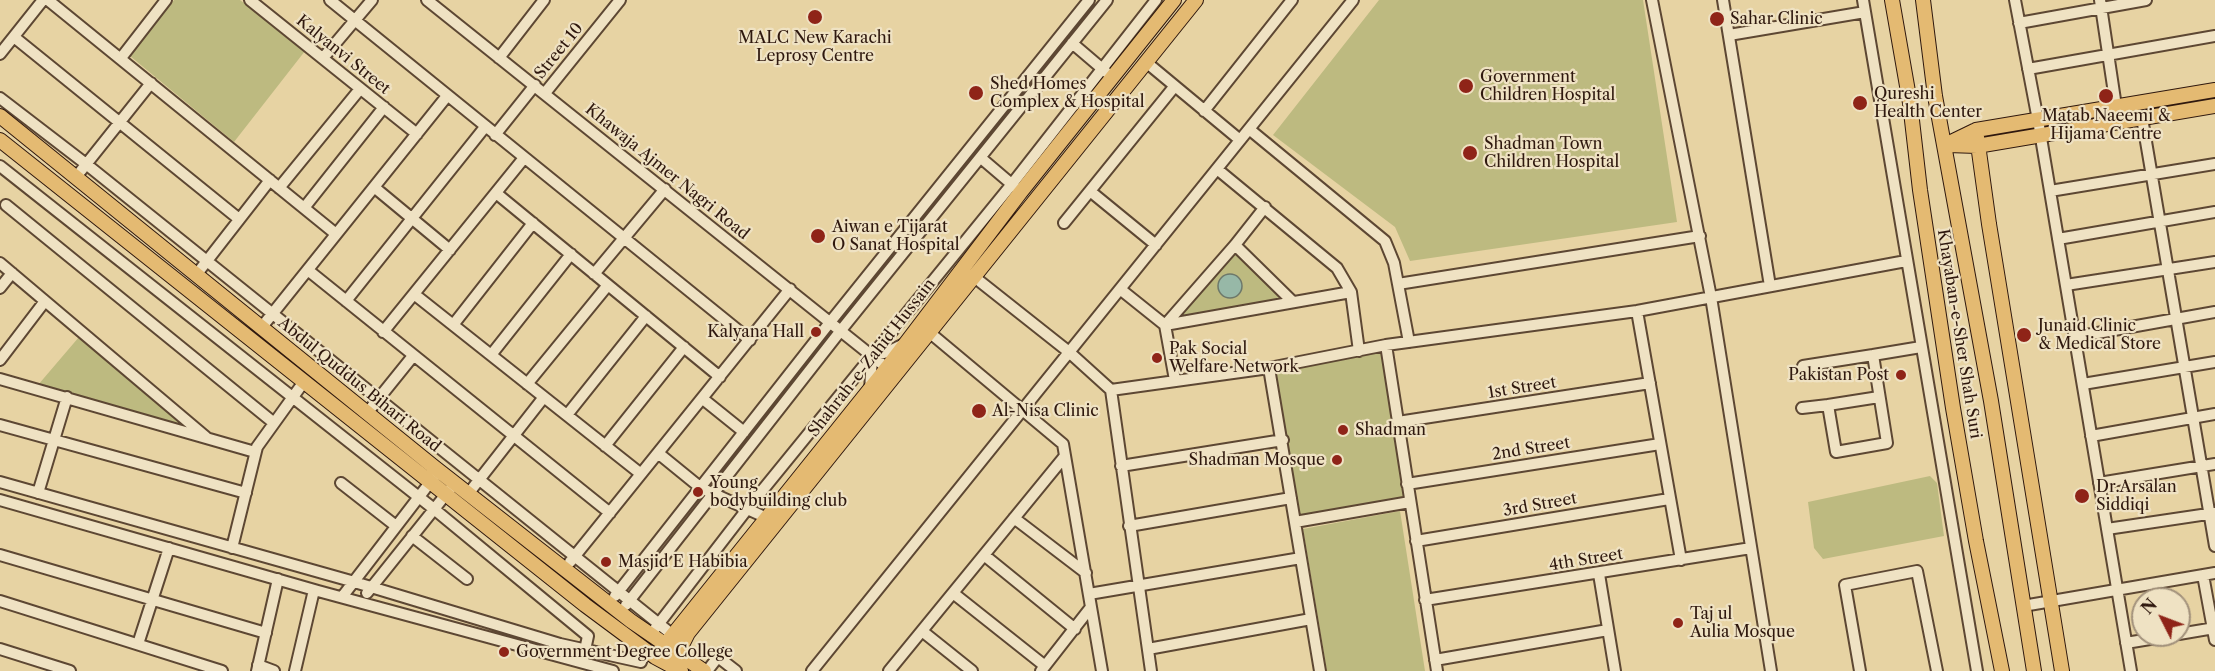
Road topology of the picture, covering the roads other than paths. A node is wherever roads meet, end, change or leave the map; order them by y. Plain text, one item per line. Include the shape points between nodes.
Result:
1 (43, 0) edge
2 (48, 0) edge
3 (166, 0) edge
4 (250, 0) edge
5 (330, 0) edge
6 (372, 0) edge
7 (427, 0) edge
8 (528, 0) edge
9 (620, 0) edge
10 (1089, 0) edge
11 (1107, 0) edge
12 (1156, 0) edge
13 (1174, 0) edge
14 (1196, 0) edge
15 (1292, 0) edge
16 (1353, 0) edge
17 (1652, 0) edge
18 (1723, 0) edge
19 (1863, 0) edge
20 (1892, 0) edge
21 (1923, 0) edge
22 (2015, 0) edge
23 (2146, 0) edge
24 (541, 4) edge
25 (2101, 4) edge
26 (1865, 12) junction
27 (355, 20) junction
28 (2019, 22) junction
29 (1729, 35) junction
30 (2215, 36) edge
31 (14, 37) junction
32 (1072, 43) junction
33 (0, 54) edge
34 (2110, 56) junction
35 (121, 58) junction
36 (323, 58) junction
37 (499, 58) junction
38 (1124, 62) junction
39 (1146, 62) junction
40 (1102, 67) junction
41 (2028, 69) junction
42 (1137, 74) junction
43 (1111, 78) junction
44 (152, 83) junction
45 (535, 85) junction
46 (1174, 87) junction
47 (360, 89) junction
48 (2215, 90) edge
49 (545, 93) junction
50 (447, 96) junction
51 (0, 98) edge
52 (2215, 106) edge
53 (384, 107) junction
54 (2116, 107) junction
55 (1204, 111) junction
56 (0, 116) edge
57 (2142, 118) junction
58 (2038, 120) junction
59 (2119, 122) junction
60 (120, 123) junction
61 (485, 127) junction
62 (1249, 129) junction
63 (1976, 130) junction
64 (417, 134) junction
65 (495, 135) junction
66 (2040, 135) junction
67 (0, 140) edge
68 (1240, 140) junction
69 (1945, 145) junction
70 (37, 146) junction
71 (1977, 146) junction
72 (981, 158) junction
73 (524, 159) junction
74 (26, 160) junction
75 (86, 164) junction
76 (2215, 164) edge
77 (0, 166) edge
78 (1217, 169) junction
79 (2152, 173) junction
80 (76, 177) junction
81 (270, 180) junction
82 (374, 187) junction
83 (279, 188) junction
84 (664, 189) junction
85 (1016, 189) junction
86 (1090, 191) junction
87 (2050, 191) junction
88 (496, 193) junction
89 (6, 205) dead end
90 (1265, 207) junction
91 (304, 208) junction
92 (2215, 212) edge
93 (411, 218) junction
94 (239, 219) junction
95 (2160, 221) junction
96 (533, 223) junction
97 (1064, 223) dead end
98 (336, 234) junction
99 (1700, 237) junction
100 (624, 238) junction
101 (2058, 239) junction
102 (1156, 245) junction
103 (1235, 245) junction
104 (450, 250) junction
105 (571, 254) junction
106 (1906, 261) junction
107 (206, 262) junction
108 (2215, 262) edge
109 (0, 263) edge
110 (309, 270) junction
111 (2169, 270) junction
112 (12, 273) junction
113 (594, 274) junction
114 (196, 275) junction
115 (973, 276) junction
116 (1398, 284) junction
117 (608, 285) junction
118 (2066, 285) junction
119 (1770, 286) junction
120 (0, 288) edge
121 (790, 289) junction
122 (1120, 289) junction
123 (1351, 292) junction
124 (414, 294) junction
125 (1711, 297) junction
126 (45, 301) junction
127 (346, 301) junction
128 (1293, 302) junction
129 (1637, 311) junction
130 (2215, 312) edge
131 (273, 314) junction
132 (646, 316) junction
133 (2176, 318) junction
134 (938, 319) junction
135 (831, 321) junction
136 (453, 325) junction
137 (1165, 325) junction
138 (261, 328) junction
139 (842, 329) junction
140 (383, 332) junction
141 (929, 332) junction
142 (2074, 337) junction
143 (750, 340) junction
144 (1409, 342) junction
145 (906, 343) junction
146 (1386, 345) junction
147 (684, 347) junction
148 (1921, 347) junction
149 (1359, 351) junction
150 (1069, 352) junction
151 (491, 355) junction
152 (1873, 355) junction
153 (413, 356) junction
154 (872, 356) junction
155 (0, 360) edge
156 (2215, 362) edge
157 (1803, 366) dead end
158 (887, 368) junction
159 (1269, 368) junction
160 (2184, 368) junction
161 (720, 377) junction
162 (0, 379) edge
163 (1175, 380) junction
164 (303, 383) junction
165 (1650, 383) junction
166 (527, 384) junction
167 (2083, 384) junction
168 (870, 389) junction
169 (1111, 390) junction
170 (67, 397) junction
171 (544, 397) junction
172 (1879, 397) junction
173 (292, 398) junction
174 (378, 399) junction
175 (703, 399) junction
176 (1828, 405) junction
177 (1802, 408) dead end
178 (866, 409) junction
179 (1023, 409) junction
180 (367, 413) junction
181 (2215, 414) edge
182 (567, 416) junction
183 (2193, 418) junction
184 (1398, 422) junction
185 (274, 423) junction
186 (0, 425) edge
187 (744, 432) junction
188 (2091, 436) junction
189 (206, 437) junction
190 (512, 437) junction
191 (54, 440) junction
192 (1282, 440) junction
193 (1660, 444) junction
194 (605, 446) junction
195 (255, 452) junction
196 (658, 453) junction
197 (1065, 456) junction
198 (2215, 464) edge
199 (1121, 466) junction
200 (2201, 466) junction
201 (439, 471) junction
202 (641, 474) junction
203 (479, 479) junction
204 (0, 482) edge
205 (341, 483) dead end
206 (430, 483) junction
207 (455, 483) junction
208 (1407, 483) junction
209 (2100, 483) junction
210 (701, 488) junction
211 (38, 493) junction
212 (246, 493) junction
213 (468, 494) junction
214 (713, 494) junction
215 (445, 495) junction
216 (418, 498) junction
217 (1291, 498) junction
218 (1669, 498) junction
219 (0, 500) edge
220 (1410, 502) junction
221 (748, 508) junction
222 (434, 509) junction
223 (610, 513) junction
224 (2212, 513) edge
225 (767, 518) junction
226 (1014, 518) junction
227 (1295, 522) junction
228 (396, 526) junction
229 (1129, 526) junction
230 (2107, 529) junction
231 (412, 536) junction
232 (1416, 541) junction
233 (2215, 546) edge
234 (169, 548) junction
235 (232, 548) junction
236 (1751, 548) junction
237 (0, 555) edge
238 (984, 555) junction
239 (574, 557) junction
240 (1301, 558) junction
241 (1681, 560) junction
242 (564, 569) junction
243 (1086, 573) junction
244 (2215, 573) edge
245 (1599, 574) junction
246 (2203, 575) junction
247 (278, 579) junction
248 (468, 579) dead end
249 (351, 581) junction
250 (1137, 586) junction
251 (370, 587) junction
252 (314, 590) junction
253 (2118, 591) junction
254 (618, 592) junction
255 (953, 593) junction
256 (1089, 594) junction
257 (342, 597) junction
258 (152, 600) junction
259 (1425, 600) junction
260 (0, 601) edge
261 (630, 601) junction
262 (363, 602) junction
263 (2050, 602) junction
264 (609, 603) junction
265 (2024, 606) junction
266 (1091, 607) junction
267 (620, 612) junction
268 (1311, 619) junction
269 (2214, 628) edge
270 (654, 629) junction
271 (1075, 629) junction
272 (1608, 630) junction
273 (922, 631) junction
274 (2191, 632) edge
275 (266, 633) junction
276 (2215, 640) edge
277 (2131, 642) edge
278 (675, 643) junction
279 (2126, 643) junction
280 (138, 645) junction
281 (641, 647) junction
282 (0, 649) edge
283 (1148, 649) junction
284 (585, 650) junction
285 (655, 657) junction
286 (641, 662) junction
287 (1436, 665) edge
288 (258, 668) edge
289 (674, 669) edge
290 (1043, 669) edge
291 (891, 670) edge
292 (70, 671) edge
293 (222, 671) edge
294 (274, 671) edge
295 (295, 671) edge
296 (613, 671) edge
297 (633, 671) edge
298 (705, 671) edge
299 (736, 671) edge
300 (812, 671) edge
301 (972, 671) edge
302 (1102, 671) edge
303 (1151, 671) edge
304 (1320, 671) edge
305 (1615, 671) edge
306 (1771, 671) edge
307 (1860, 671) edge
308 (1937, 671) edge
309 (1977, 671) edge
310 (2002, 671) edge
311 (2034, 671) edge
312 (2062, 671) edge
313 (2131, 671) edge

1 - 31 street
2 - 35 street
3 - 35 street
4 - 36 street, Kalyanvi Street
5 - 27 street
6 - 27 street
7 - 37 street, Khawaja Ajmer Nagri Road
8 - 24 street
9 - 49 street, Street 10
10 - 135 street
11 - 32 street
12 - 40 street
13 - 38 main road, Shahrah-e-Zahid Hussain
14 - 39 main road, Shahrah-e-Zahid Hussain
15 - 55 street
16 - 62 street
17 - 99 street
18 - 29 street
19 - 26 street
20 - 310 main road, Khayaban-e-Sher Shah Suri via 1953,408
21 - 69 main road, Khayaban-e-Sher Shah Suri
22 - 28 street
23 - 25 street
24 - 37 street
25 - 28 street
25 - 34 street
26 - 29 street
26 - 106 street
27 - 36 street
27 - 50 street
28 - 41 street
29 - 119 street
30 - 34 street
31 - 33 street
31 - 60 street
32 - 40 street
32 - 72 street
34 - 41 street
34 - 54 street
35 - 44 street
36 - 47 street, Kalyanvi Street
37 - 45 street, Khawaja Ajmer Nagri Road
38 - 42 main road
38 - 43 main road, Shahrah-e-Zahid Hussain
39 - 42 main road, Shahrah-e-Zahid Hussain
39 - 46 street
40 - 43 street
40 - 85 street
41 - 58 street
42 - 115 main road, Shahrah-e-Zahid Hussain
43 - 85 main road, Shahrah-e-Zahid Hussain
44 - 60 street
44 - 81 street
45 - 49 street, Khawaja Ajmer Nagri Road
45 - 65 street
46 - 55 street
46 - 86 street
47 - 53 street, Kalyanvi Street
47 - 83 street
48 - 54 main road
49 - 84 street, Khawaja Ajmer Nagri Road
50 - 61 street
50 - 64 street
51 - 75 street
52 - 57 main road
53 - 64 street, Kalyanvi Street
53 - 91 street
54 - 58 main road
54 - 59 street
55 - 68 street
56 - 70 main road, Abdul Quddus Bihari Road
57 - 59 main road
57 - 79 street
58 - 63 main road
58 - 66 street
59 - 66 main road
60 - 75 street
60 - 94 street
61 - 65 street
61 - 93 street
62 - 68 street
62 - 116 street via 1385,240
63 - 69 main road
63 - 71 main road
64 - 82 street
65 - 73 street
66 - 71 main road
66 - 87 street
67 - 74 main road, Abdul Quddus Bihari Road
68 - 78 street
69 - 71 main road
69 - 265 main road, Khayaban-e-Sher Shah Suri
70 - 74 main road
70 - 80 main road, Abdul Quddus Bihari Road
71 - 263 main road
72 - 85 street
72 - 139 street
73 - 88 street
73 - 100 street
74 - 164 main road, Abdul Quddus Bihari Road
75 - 80 street
75 - 107 street
76 - 79 street
77 - 173 street
78 - 90 street
78 - 102 street
79 - 87 street
79 - 95 street
80 - 114 main road, Abdul Quddus Bihari Road
81 - 83 street
81 - 94 street
82 - 93 street
82 - 98 street
83 - 91 street
84 - 100 street
84 - 121 street, Khawaja Ajmer Nagri Road
85 - 145 main road, Shahrah-e-Zahid Hussain
85 - 154 street
86 - 97 street
86 - 102 street
87 - 101 street
88 - 96 street
88 - 104 street
89 - 185 street
90 - 103 street
90 - 123 street via 1324,254 1337,267
91 - 98 street
92 - 95 street
93 - 104 street
93 - 127 street
94 - 107 street
95 - 101 street
95 - 111 street
96 - 105 street
96 - 136 street
98 - 110 street
99 - 116 street
99 - 125 street
100 - 113 street
100 - 143 street
101 - 118 street
102 - 122 street
103 - 128 street
103 - 137 street
104 - 124 street
105 - 113 street
105 - 151 street
106 - 119 street
106 - 148 street
107 - 114 street
107 - 131 street
108 - 111 street
109 - 112 street
110 - 127 street
110 - 131 street
111 - 118 street
111 - 133 street
112 - 120 street
112 - 126 street
113 - 117 street
114 - 138 main road, Abdul Quddus Bihari Road
115 - 134 main road, Shahrah-e-Zahid Hussain
115 - 150 street
116 - 144 street
117 - 132 street
117 - 166 street
118 - 142 street
119 - 125 street
121 - 135 street, Khawaja Ajmer Nagri Road
121 - 143 street
122 - 137 street
122 - 150 street
123 - 128 street
123 - 149 street
124 - 136 street
124 - 140 street
125 - 129 street
125 - 236 street
126 - 155 street
126 - 189 street
127 - 140 street
128 - 137 street
129 - 144 street
129 - 165 street
130 - 133 street
131 - 138 street
131 - 174 street
132 - 147 street
132 - 182 street
133 - 142 street
133 - 160 street
134 - 141 main road, Shahrah-e-Zahid Hussain
134 - 145 street
135 - 139 street, Khawaja Ajmer Nagri Road
135 - 187 street
136 - 151 street
137 - 163 street
138 - 180 main road, Abdul Quddus Bihari Road
139 - 154 street, Khawaja Ajmer Nagri Road
139 - 214 street
140 - 153 street
141 - 178 main road, Shahrah-e-Zahid Hussain
141 - 179 street
142 - 167 street
143 - 161 street
144 - 146 street
145 - 154 street
145 - 158 main road, Shahrah-e-Zahid Hussain
146 - 149 street
146 - 184 street
147 - 161 street
147 - 194 street
148 - 152 street
148 - 309 street
149 - 159 street
150 - 169 street
150 - 179 street
151 - 166 street
152 - 157 street
152 - 172 street
153 - 174 street
153 - 190 street
154 - 158 street, Khawaja Ajmer Nagri Road
154 - 168 street
154 - 221 street
156 - 160 street
158 - 168 main road, Shahrah-e-Zahid Hussain
159 - 163 street
159 - 192 street
160 - 167 street
160 - 183 street
161 - 175 street
162 - 170 street
163 - 169 street
164 - 173 street
164 - 206 main road, Abdul Quddus Bihari Road
165 - 184 street, 1st Street
165 - 193 street
166 - 171 street
167 - 188 street
168 - 178 street
168 - 225 main road, Shahrah-e-Zahid Hussain
169 - 199 street
170 - 189 street
170 - 191 street
171 - 182 street
171 - 190 street
172 - 176 street
172 - 176 street via 1887,443 1836,452
173 - 185 street
173 - 216 street
174 - 180 street
174 - 203 street
175 - 187 street
175 - 196 street
176 - 177 street
178 - 278 main road, Shahrah-e-Zahid Hussain
179 - 197 street via 1063,444
179 - 300 street
180 - 201 main road, Abdul Quddus Bihari Road
181 - 183 street
182 - 194 street
183 - 188 street
183 - 200 street
184 - 208 street
185 - 195 street
186 - 191 street
187 - 210 street
188 - 209 street
189 - 195 street
190 - 203 street
190 - 223 street
191 - 211 street
191 - 212 street
192 - 199 street
192 - 217 street
193 - 208 street, 2nd Street
193 - 218 street
194 - 202 street
195 - 212 street
196 - 202 street
196 - 210 street
197 - 226 street
197 - 243 street
198 - 200 street
199 - 229 street
200 - 209 street
200 - 224 street
201 - 206 street
201 - 207 main road, Abdul Quddus Bihari Road
202 - 223 street
203 - 213 street
203 - 239 street
204 - 211 street
205 - 228 street
206 - 215 main road, Abdul Quddus Bihari Road
206 - 216 street
207 - 213 main road, Abdul Quddus Bihari Road
207 - 215 street
208 - 220 street
209 - 230 street
210 - 214 street
210 - 254 street
211 - 235 street
212 - 235 street
213 - 242 main road, Abdul Quddus Bihari Road
214 - 221 street
214 - 261 street
215 - 222 street
215 - 281 main road, Abdul Quddus Bihari Road
216 - 222 street
216 - 228 street
217 - 227 street
217 - 229 street
218 - 232 street, 3rd Street
218 - 241 street
219 - 234 street
220 - 227 street
220 - 232 street
221 - 225 street
221 - 270 street
222 - 231 street
222 - 284 street via 588,636
223 - 239 street
224 - 230 street
224 - 233 street
225 - 278 main road, Shahrah-e-Zahid Hussain
226 - 238 street
226 - 243 street
227 - 240 street
228 - 249 street
229 - 250 street
230 - 253 street
231 - 248 street
231 - 251 street
232 - 259 street
234 - 247 street
234 - 258 street
235 - 249 street
236 - 241 street, 4th Street
236 - 306 street
237 - 258 street
238 - 255 street
238 - 271 street
239 - 242 street
239 - 254 street
240 - 250 street
240 - 268 street
241 - 245 street, 4th Street
242 - 264 main road, Abdul Quddus Bihari Road
243 - 256 street
244 - 246 street
245 - 259 street, 4th Street
245 - 272 street
246 - 253 street
246 - 269 street
247 - 252 street
247 - 275 street
249 - 251 street
249 - 257 street
250 - 256 street
250 - 283 street
251 - 262 street
251 - 284 street
252 - 257 street
252 - 295 street
253 - 263 street
253 - 279 street
254 - 261 street
254 - 264 street
255 - 273 street
255 - 290 street
256 - 266 street
257 - 262 street
258 - 275 street
258 - 280 street
259 - 287 street
260 - 280 street
261 - 267 street
261 - 270 street
262 - 296 street
263 - 265 street
263 - 312 main road
264 - 267 main road, Abdul Quddus Bihari Road
265 - 311 main road, Khayaban-e-Sher Shah Suri
266 - 271 street
266 - 302 street
267 - 270 main road, Abdul Quddus Bihari Road
268 - 283 street
268 - 304 street
269 - 274 street
269 - 276 street
270 - 278 main road, Abdul Quddus Bihari Road
270 - 281 street
271 - 290 street
272 - 287 street
272 - 305 street
273 - 291 street
273 - 301 street
275 - 288 street
277 - 279 street
278 - 285 main road, Shahrah-e-Zahid Hussain
278 - 289 main road, Shahrah-e-Zahid Hussain
278 - 298 main road, Abdul Quddus Bihari Road
279 - 313 street
280 - 293 street
281 - 285 main road, Abdul Quddus Bihari Road
282 - 292 street
283 - 303 street
284 - 286 street
285 - 286 street
285 - 289 main road, Abdul Quddus Bihari Road
286 - 297 street
288 - 294 street
298 - 299 street via 718,657
307 - 308 street via 1845,585 1917,571

